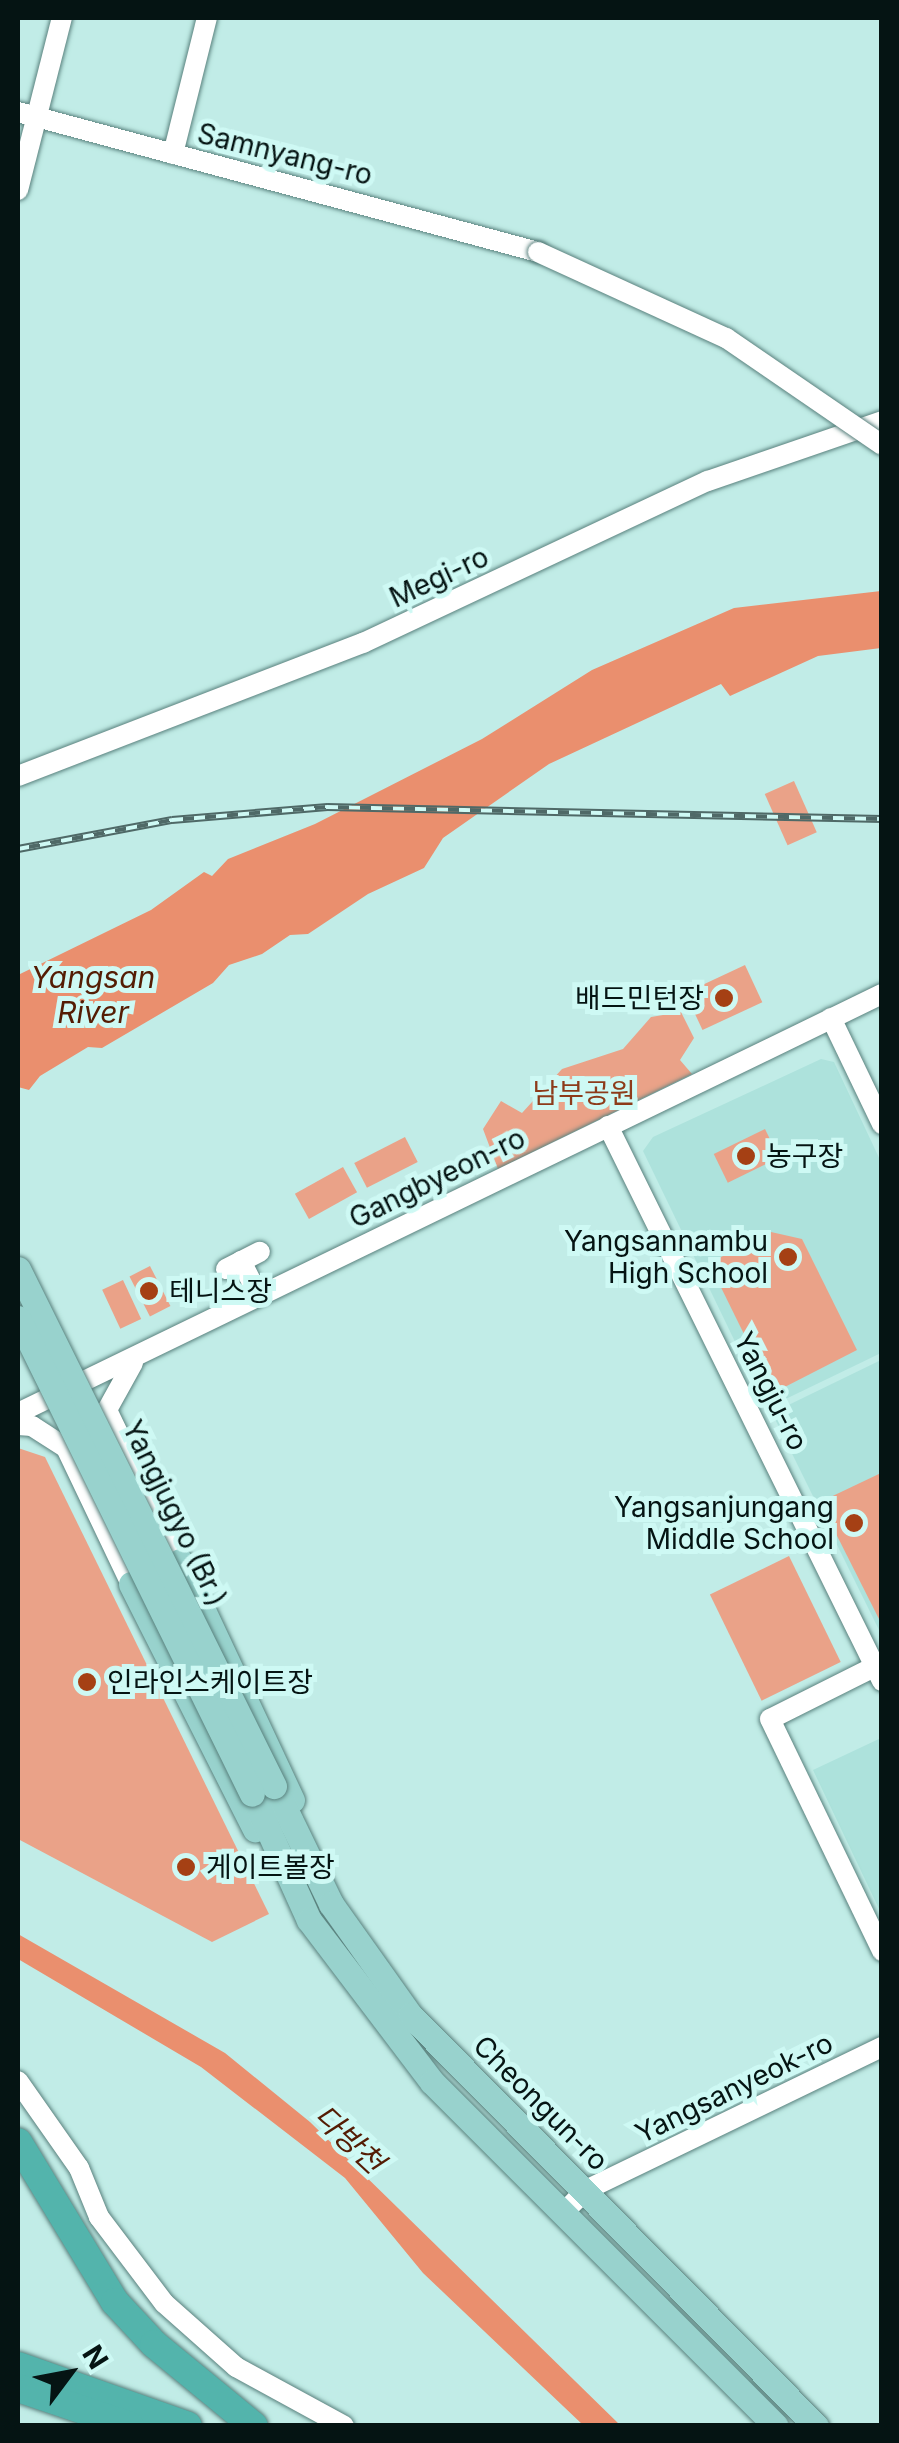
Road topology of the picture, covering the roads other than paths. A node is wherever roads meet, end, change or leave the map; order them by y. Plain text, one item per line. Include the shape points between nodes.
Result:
1 (62, 18) edge
2 (207, 18) edge
3 (27, 114) edge
4 (173, 154) junction
5 (18, 190) edge
6 (882, 420) edge
7 (882, 444) edge
8 (18, 776) edge
9 (882, 994) edge
10 (831, 1018) junction
11 (882, 1124) edge
12 (608, 1126) junction
13 (242, 1260) dead end
14 (18, 1268) edge
15 (259, 1296) junction
16 (18, 1318) edge
17 (139, 1355) junction
18 (18, 1413) edge
19 (18, 1425) edge
20 (180, 1562) joint
21 (131, 1584) joint
22 (879, 1670) edge
23 (263, 1790) junction
24 (306, 1853) junction
25 (288, 1874) junction
26 (882, 1950) edge
27 (882, 2047) edge
28 (18, 2081) edge
29 (18, 2142) edge
30 (586, 2190) junction
31 (563, 2213) junction
32 (18, 2366) edge
33 (18, 2388) edge
34 (18, 2403) edge
35 (112, 2426) edge
36 (130, 2426) edge
37 (188, 2426) edge
38 (254, 2426) edge
39 (344, 2426) edge
40 (776, 2426) edge
41 (816, 2426) edge

1 - 3 street
2 - 4 street
3 - 4 street, Samnyang-ro
3 - 5 street
4 - 7 street, Samnyang-ro, bridge via 538,252 726,338
6 - 8 street, Megi-ro via 708,482 364,642
9 - 10 street, Gangbyeon-ro
10 - 11 street
10 - 12 street, Gangbyeon-ro
12 - 15 street, Gangbyeon-ro
12 - 22 street, Yangju-ro
13 - 15 street
14 - 23 main road, Yangjugyo (Br.), bridge
15 - 17 street, Gangbyeon-ro
16 - 23 main road, Yangjugyo (Br.), bridge
17 - 18 street, Gangbyeon-ro
17 - 20 street via 114,1386 107,1410
19 - 21 street via 32,1426 66,1448
20 - 24 main road via 287,1783
21 - 25 main road via 240,1809
22 - 26 street via 770,1719
23 - 24 main road, Cheongun-ro
23 - 25 main road
24 - 30 main road, Cheongun-ro via 331,1904 410,2015
25 - 31 main road via 310,1920 375,2012 432,2082
27 - 30 street, Yangsanyeok-ro
28 - 39 street via 79,2168 98,2218 164,2304 236,2367
29 - 38 highway via 115,2302 154,2344
30 - 31 street, Yangsanyeok-ro
30 - 41 main road, Cheongun-ro
31 - 40 main road
32 - 37 highway
33 - 36 highway
34 - 35 highway

